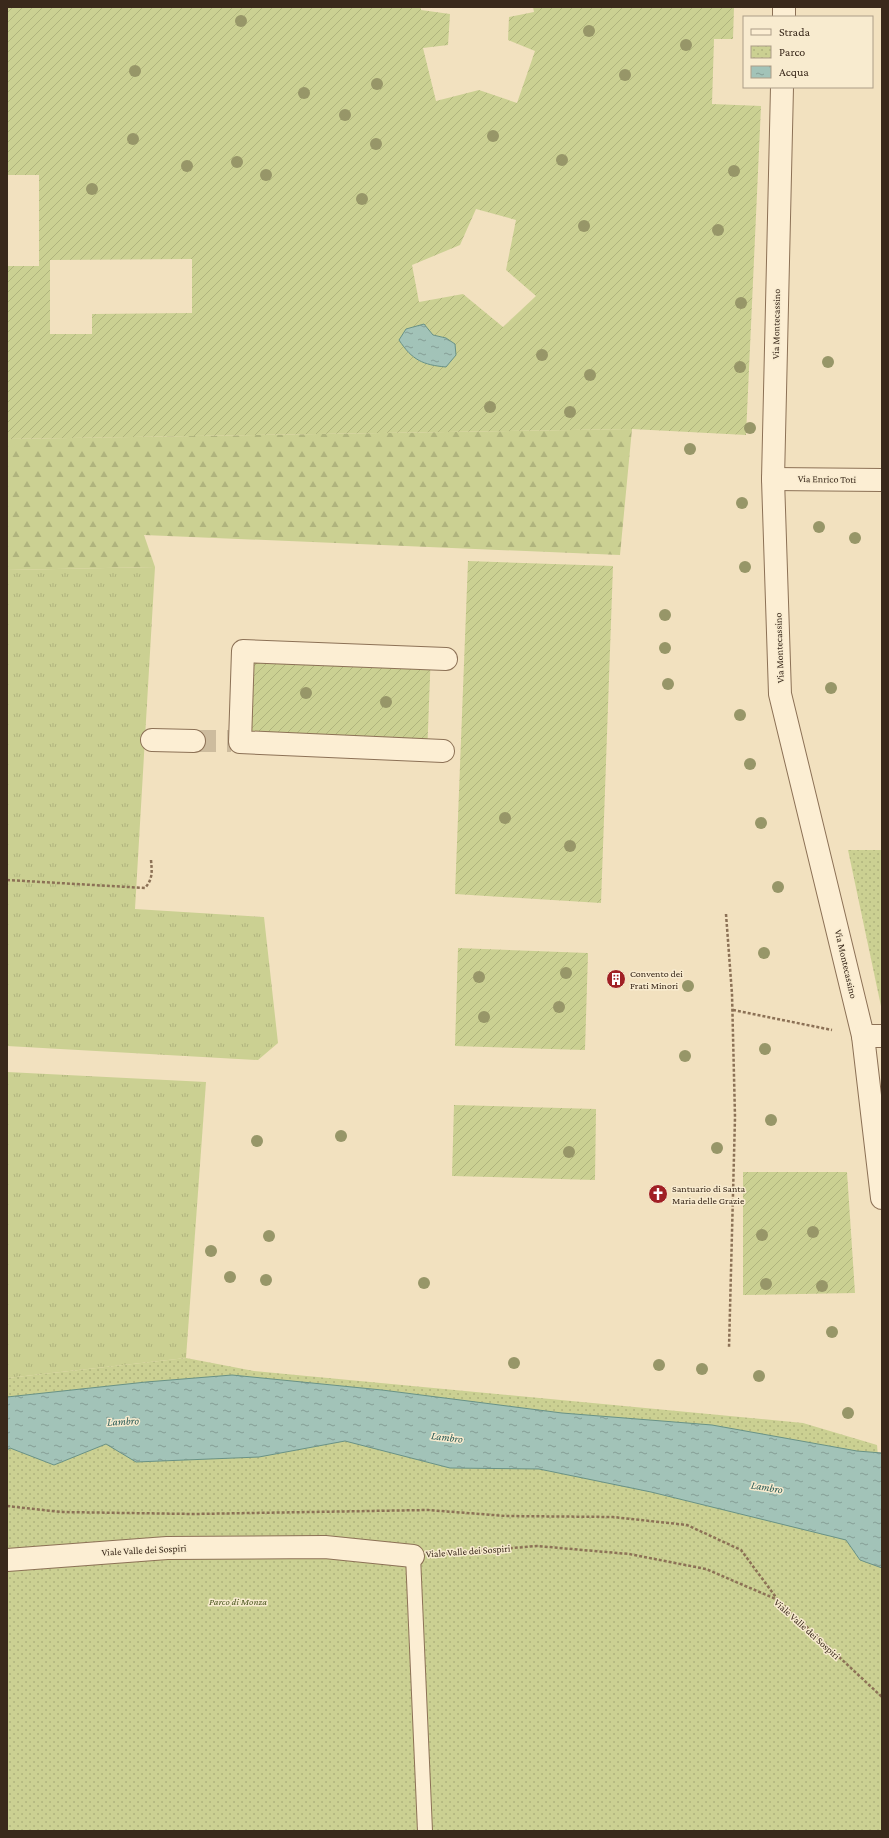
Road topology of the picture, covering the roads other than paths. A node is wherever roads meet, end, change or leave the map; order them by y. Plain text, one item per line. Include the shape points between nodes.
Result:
1 (782, 88) edge
2 (773, 478) junction
3 (882, 480) edge
4 (446, 659) dead end
5 (152, 740) dead end
6 (194, 741) tunnel mouth
7 (443, 751) dead end
8 (872, 1036) edge
9 (882, 1198) edge
10 (413, 1556) joint
11 (7, 1560) edge
12 (425, 1831) edge

1 - 2 street, Via Montecassino
2 - 3 street, Via Enrico Toti
2 - 8 street, Via Montecassino via 780,694
4 - 7 street via 243,651 235,741
5 - 6 street
8 - 9 street, Via Montecassino
10 - 11 street, Viale Valle dei Sospiri via 325,1547 174,1548
10 - 12 lane

